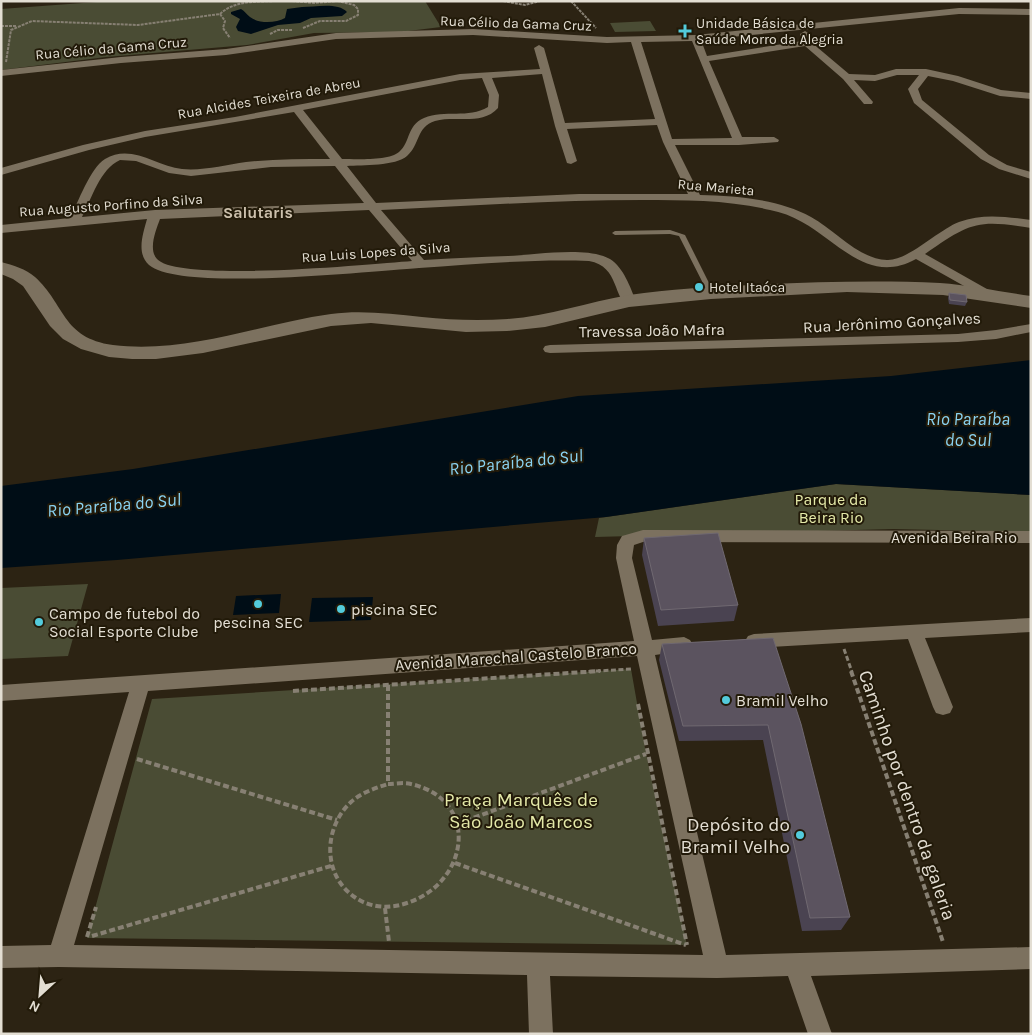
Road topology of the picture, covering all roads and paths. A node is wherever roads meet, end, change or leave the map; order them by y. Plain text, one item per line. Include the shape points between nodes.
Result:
1 (276, 1) edge
2 (292, 1) edge
3 (337, 1) edge
4 (503, 1) edge
5 (540, 1) edge
6 (571, 1) edge
7 (229, 2) edge
8 (1031, 12) edge
9 (220, 14) junction
10 (1, 26) edge
11 (20, 26) junction
12 (811, 26) junction
13 (300, 29) dead end
14 (292, 30) dead end
15 (268, 35) dead end
16 (237, 38) dead end
17 (696, 38) junction
18 (635, 39) junction
19 (606, 40) junction
20 (807, 42) junction
21 (539, 48) dead end
22 (703, 59) junction
23 (546, 71) junction
24 (4, 72) edge
25 (926, 72) junction
26 (484, 74) junction
27 (846, 77) junction
28 (1031, 96) edge
29 (868, 102) dead end
30 (297, 109) junction
31 (662, 122) junction
32 (560, 126) junction
33 (774, 140) dead end
34 (668, 142) junction
35 (739, 142) junction
36 (571, 161) dead end
37 (338, 162) junction
38 (1, 172) edge
39 (1031, 176) edge
40 (696, 198) junction
41 (372, 206) junction
42 (155, 214) junction
43 (75, 220) junction
44 (1031, 224) edge
45 (1, 229) edge
46 (615, 233) dead end
47 (915, 253) junction
48 (421, 264) junction
49 (1, 267) edge
50 (711, 293) junction
51 (989, 296) junction
52 (629, 301) junction
53 (1031, 302) edge
54 (1031, 328) edge
55 (755, 346) joint
56 (550, 349) dead end
57 (1031, 537) edge
58 (1031, 625) edge
59 (914, 632) junction
60 (840, 637) junction
61 (741, 642) edge
62 (702, 644) edge
63 (643, 647) junction
64 (633, 678) dead end
65 (142, 683) junction
66 (388, 685) junction
67 (290, 691) dead end
68 (1, 693) edge
69 (636, 697) dead end
70 (943, 707) dead end
71 (138, 750) dead end
72 (646, 754) junction
73 (136, 759) junction
74 (134, 768) dead end
75 (388, 784) junction
76 (337, 820) junction
77 (457, 824) junction
78 (455, 863) junction
79 (331, 866) junction
80 (97, 900) dead end
81 (385, 908) junction
82 (87, 938) junction
83 (106, 938) dead end
84 (380, 941) dead end
85 (389, 942) junction
86 (399, 942) dead end
87 (667, 945) dead end
88 (687, 945) junction
89 (59, 956) junction
90 (1, 957) edge
91 (1031, 958) edge
92 (950, 961) junction
93 (538, 965) junction
94 (796, 966) junction
95 (717, 967) junction
96 (541, 1034) edge
97 (820, 1034) edge

1 - 9 path via 226,6
2 - 3 path via 314,4
3 - 13 path via 354,5 358,15 344,22 314,22
4 - 5 path via 525,5
6 - 19 path
7 - 9 path
8 - 12 street, Rua Célio da Gama Cruz via 959,11
9 - 11 path via 138,25 32,21
9 - 16 path via 225,21 222,28 230,38
10 - 11 path
11 - 24 path via 12,30
12 - 17 street, Rua Célio da Gama Cruz
12 - 20 street via 804,36
14 - 15 path via 278,30
17 - 18 street, Rua Célio da Gama Cruz
17 - 22 street
18 - 19 street, Rua Célio da Gama Cruz
18 - 31 street
19 - 24 street, Rua Célio da Gama Cruz via 473,32 336,36 226,52
20 - 22 street
20 - 27 street
21 - 23 street
22 - 35 street
23 - 26 street, Rua Alcides Teixeira de Abreu
23 - 32 street
25 - 27 street
25 - 28 street via 963,80 992,91
25 - 39 street via 913,89 918,100 985,157
26 - 30 street, Rua Alcides Teixeira de Abreu via 425,82
26 - 37 street via 495,102 488,113 424,121 414,131 409,150 397,158
27 - 29 street
30 - 37 street
30 - 38 street, Rua Alcides Teixeira de Abreu via 114,140
31 - 32 street
31 - 34 street
32 - 36 street
33 - 35 street
34 - 35 street
34 - 40 street
37 - 41 street
37 - 43 street via 254,164 194,173 172,170 131,157 114,159 101,168
40 - 41 street, Rua Marieta
40 - 47 street, Rua Marieta via 752,204 794,214 822,228 860,256 876,262 898,262
41 - 42 street, Rua Augusto Porfino da Silva
41 - 48 street
42 - 43 street, Rua Augusto Porfino da Silva
42 - 48 street, Rua Luis Lopes da Silva via 148,253 155,265 177,272 293,273
43 - 45 street, Rua Augusto Porfino da Silva
44 - 47 street, Rua Marieta via 973,221 946,233
46 - 50 lane via 670,232 682,235
47 - 51 street
48 - 52 street, Rua Luis Lopes da Silva via 595,257 616,270
49 - 52 main road via 32,285 70,335 102,349 136,353 178,351 350,318 371,317 421,324 507,325 545,321
50 - 51 main road via 881,286 943,289
50 - 52 main road
51 - 53 main road
54 - 55 street, Rua Jerônimo Gonçalves via 958,336
55 - 56 street, Travessa João Mafra
57 - 63 street, Avenida Beira Rio via 643,536 628,540 624,558
58 - 59 street
59 - 60 street
59 - 70 street
60 - 61 street
60 - 92 path, Caminho por dentro da galeria
62 - 63 street, Avenida Marechal Castelo Branco
63 - 65 street, Avenida Marechal Castelo Branco
63 - 95 street
64 - 66 path via 631,669
65 - 68 street, Avenida Marechal Castelo Branco
65 - 89 street
66 - 67 path
66 - 75 path
69 - 72 path
71 - 73 path
72 - 77 path
72 - 88 path
73 - 74 path
73 - 76 path
75 - 76 path via 368,790 350,803
75 - 77 path via 410,784 431,791 447,805
76 - 79 path via 329,843
77 - 78 path via 459,850
78 - 81 path via 439,887 414,903
78 - 88 path
79 - 81 path via 338,882 351,895 366,904
79 - 82 path
80 - 82 path
81 - 85 path
82 - 83 path
84 - 85 path
85 - 86 path
87 - 88 path
88 - 95 path
89 - 90 street
89 - 93 street
91 - 92 street
92 - 94 street
93 - 95 street
93 - 96 street
94 - 95 street
94 - 97 street

